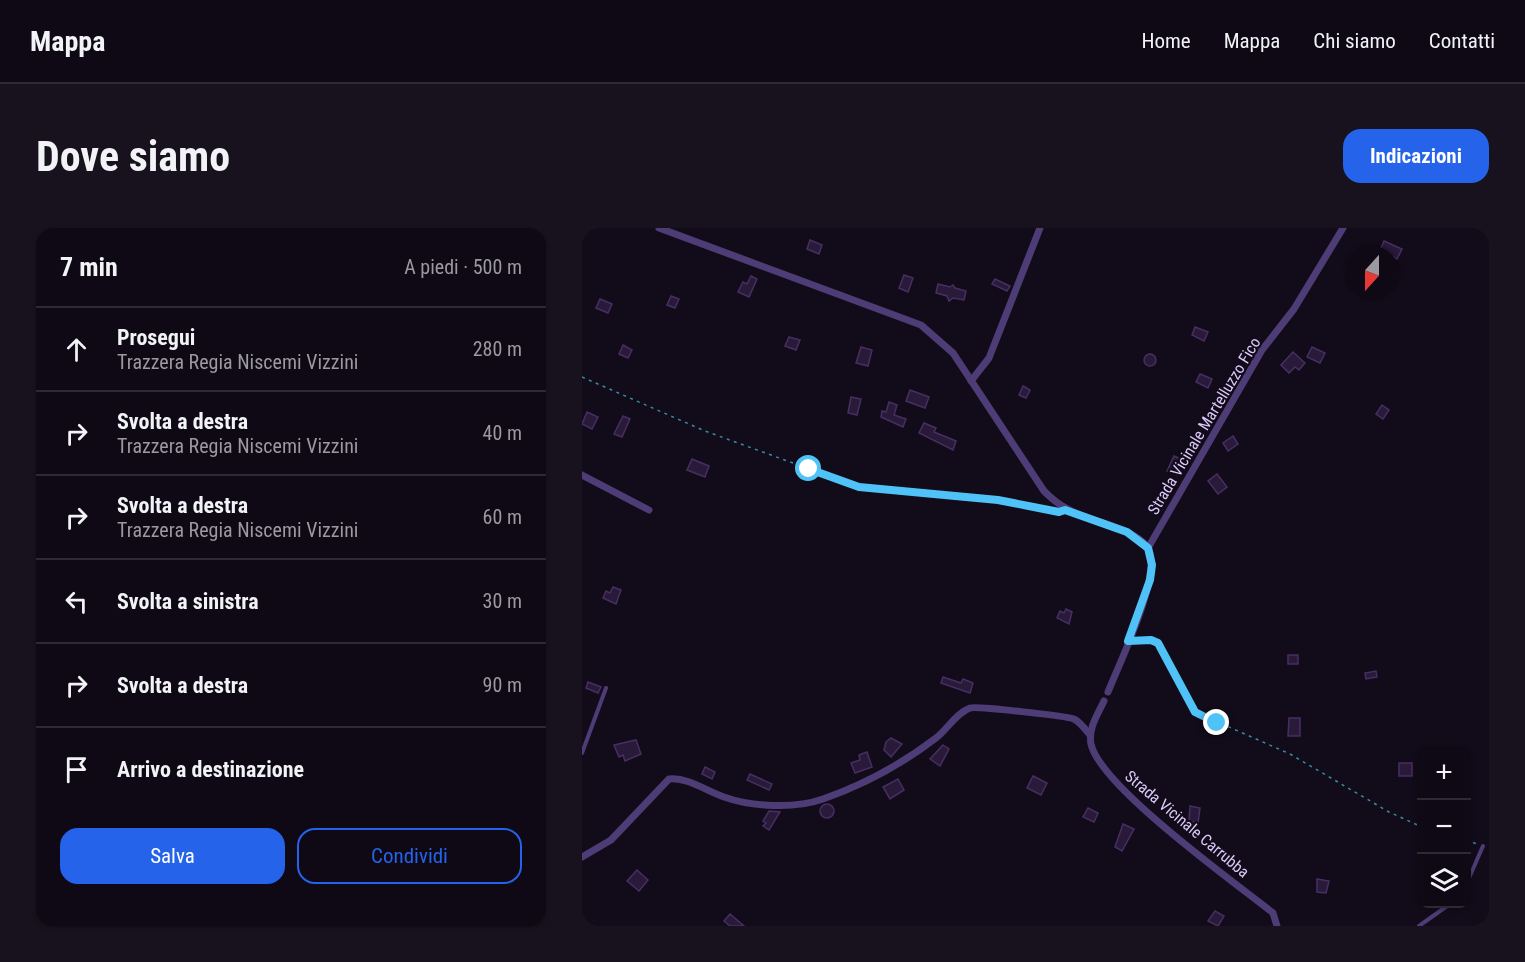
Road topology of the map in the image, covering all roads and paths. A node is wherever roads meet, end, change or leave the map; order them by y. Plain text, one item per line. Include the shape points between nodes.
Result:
1 (659, 228) edge
2 (1040, 228) edge
3 (1343, 228) edge
4 (582, 377) edge
5 (971, 381) junction
6 (582, 475) edge
7 (649, 510) dead end
8 (1065, 510) junction
9 (1148, 548) junction
10 (1128, 641) junction
11 (606, 688) dead end
12 (1108, 692) dead end
13 (1104, 701) dead end
14 (1090, 735) junction
15 (582, 753) edge
16 (1417, 825) edge
17 (1484, 846) dead end
18 (582, 857) edge
19 (1471, 879) edge
20 (1443, 908) edge
21 (1277, 926) edge
22 (1419, 926) edge

1 - 5 street via 921,325 943,342
2 - 5 street via 989,358
3 - 9 street, Strada Vicinale Martelluzzo Fico via 1294,309 1262,350
4 - 8 path via 705,431 859,487
5 - 8 street via 1044,491
6 - 7 street
8 - 9 street via 1127,532
9 - 10 street via 1150,580
10 - 12 street
10 - 16 path via 1158,643 1195,712 1290,754
11 - 15 lane
13 - 14 street
14 - 18 street via 1074,719 980,707 963,712 938,736 866,782 821,800 746,803 679,778 669,778 611,840
14 - 21 street, Strada Vicinale Carrubba via 1095,755 1119,787 1273,913
17 - 19 lane
20 - 22 lane

